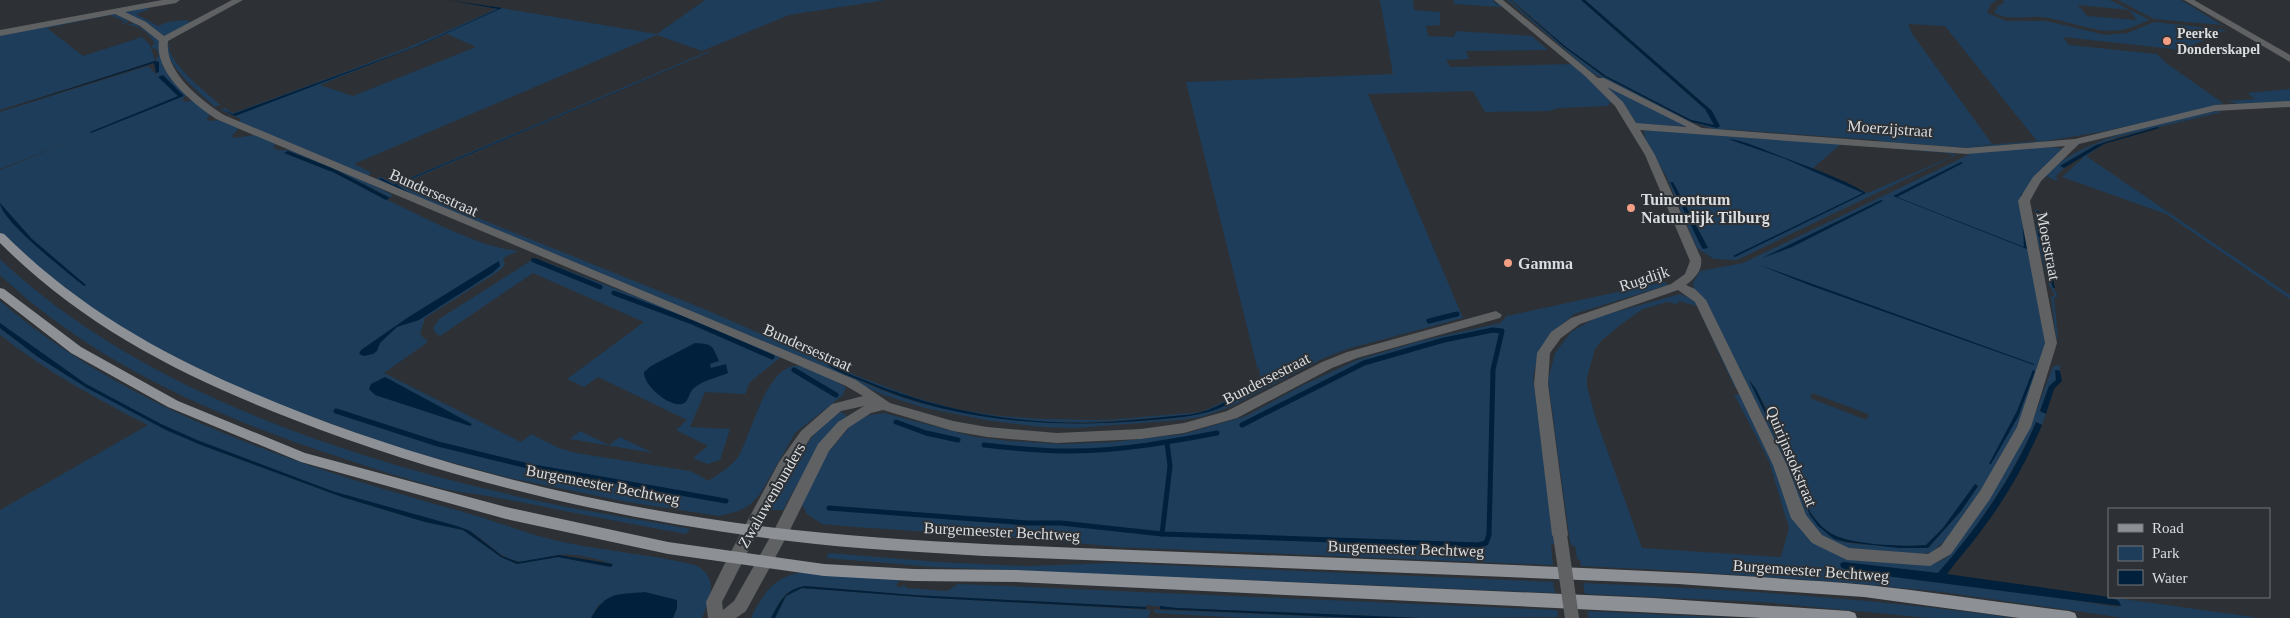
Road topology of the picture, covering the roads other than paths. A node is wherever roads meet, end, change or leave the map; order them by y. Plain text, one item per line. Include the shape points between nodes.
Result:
1 (176, 0) edge
2 (240, 0) edge
3 (1498, 0) edge
4 (2188, 0) edge
5 (115, 11) junction
6 (0, 34) edge
7 (164, 40) junction
8 (2290, 59) edge
9 (1588, 74) junction
10 (2290, 104) edge
11 (1634, 126) junction
12 (1702, 130) junction
13 (2075, 142) junction
14 (0, 236) edge
15 (1679, 286) junction
16 (0, 292) edge
17 (1496, 315) dead end
18 (885, 406) junction
19 (2003, 464) joint
20 (750, 528) junction
21 (780, 534) junction
22 (735, 559) junction
23 (765, 562) junction
24 (716, 618) edge
25 (724, 618) edge
26 (1572, 618) edge
27 (1849, 618) edge
28 (2069, 618) edge

1 - 5 street
2 - 7 street
3 - 9 street, Rugdijk
4 - 8 street
5 - 6 street
5 - 7 street via 143,24
7 - 18 street, Bundersestraat via 162,47 170,70 206,109 220,117 403,197 689,313 851,383
9 - 11 street, Rugdijk via 1619,104
9 - 12 street, Moerzijstraat
10 - 13 street via 2215,108
11 - 12 street, Moerzijstraat
11 - 15 street, Rugdijk via 1693,251 1694,269 1689,279
12 - 13 street, Moerzijstraat via 1967,151
13 - 19 street, Moerstraat via 2037,179 2024,201 2051,342 2024,427
14 - 20 main road, Burgemeester Bechtweg via 27,266 112,330 208,381 334,432 426,462 537,491 612,507
15 - 19 street, Quirijnstokstraat via 1700,300 1780,465 1799,518 1816,538 1847,554 1930,560 1946,550
15 - 26 street, Rugdijk, bridge via 1574,321 1556,335 1544,352 1541,384
16 - 22 main road via 76,350 165,399 301,457 506,513
17 - 18 street, Bundersestraat via 1352,355 1232,415 1175,429 1094,437 1029,437 952,426
18 - 20 street, Zwaluwenbunders via 872,402 852,403 825,415 806,434 784,466
18 - 21 street, Zwaluwenbunders via 860,413 843,425 823,448
20 - 21 main road, Burgemeester Bechtweg
20 - 22 street, Zwaluwenbunders
21 - 23 street, Zwaluwenbunders
21 - 28 main road, Burgemeester Bechtweg via 984,550 1687,579 1864,591
22 - 23 main road
22 - 24 street, Zwaluwenbunders via 714,602
23 - 25 street, Zwaluwenbunders via 740,606
23 - 27 main road via 824,570 914,575 1151,582

